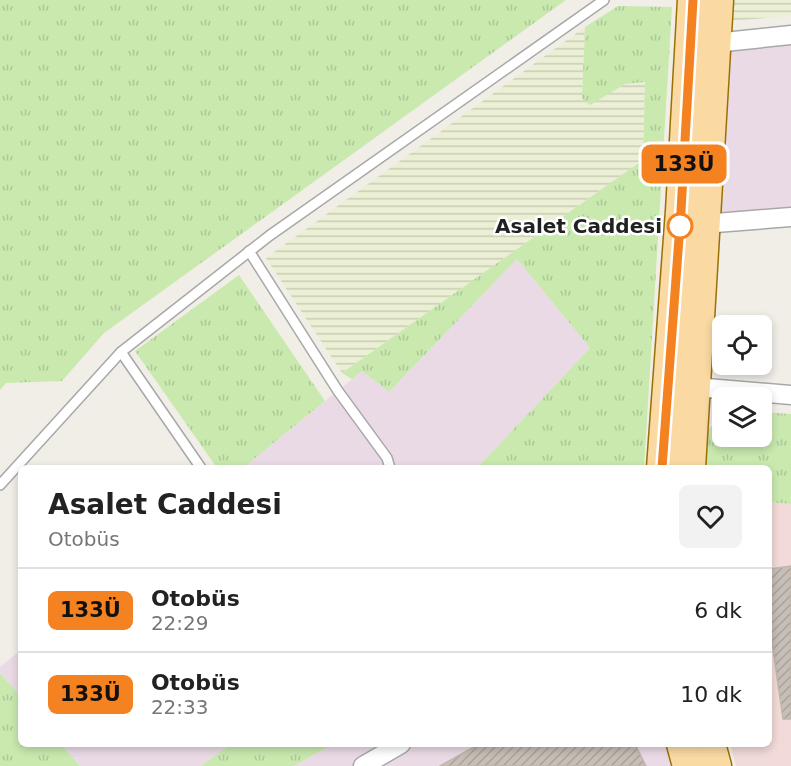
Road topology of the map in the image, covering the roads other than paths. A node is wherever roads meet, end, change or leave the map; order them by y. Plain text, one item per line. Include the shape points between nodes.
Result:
1 (604, 0) edge
2 (693, 0) edge
3 (718, 0) edge
4 (791, 35) edge
5 (715, 43) junction
6 (791, 217) edge
7 (703, 224) junction
8 (249, 252) junction
9 (121, 352) junction
10 (695, 387) junction
11 (791, 395) edge
12 (18, 465) edge
13 (18, 465) edge
14 (199, 465) edge
15 (389, 465) edge
16 (662, 465) edge
17 (690, 465) edge
18 (0, 485) edge
19 (396, 747) edge
20 (683, 747) edge
21 (711, 747) edge
22 (363, 766) edge
23 (688, 766) edge
24 (716, 766) edge

1 - 8 lane
2 - 16 main road
3 - 5 main road
4 - 5 street
5 - 7 main road
6 - 7 street
7 - 10 main road
8 - 9 lane
8 - 15 lane
9 - 12 lane
9 - 14 lane
10 - 11 street
10 - 17 main road
13 - 18 lane
19 - 22 street
20 - 23 main road
21 - 24 main road

